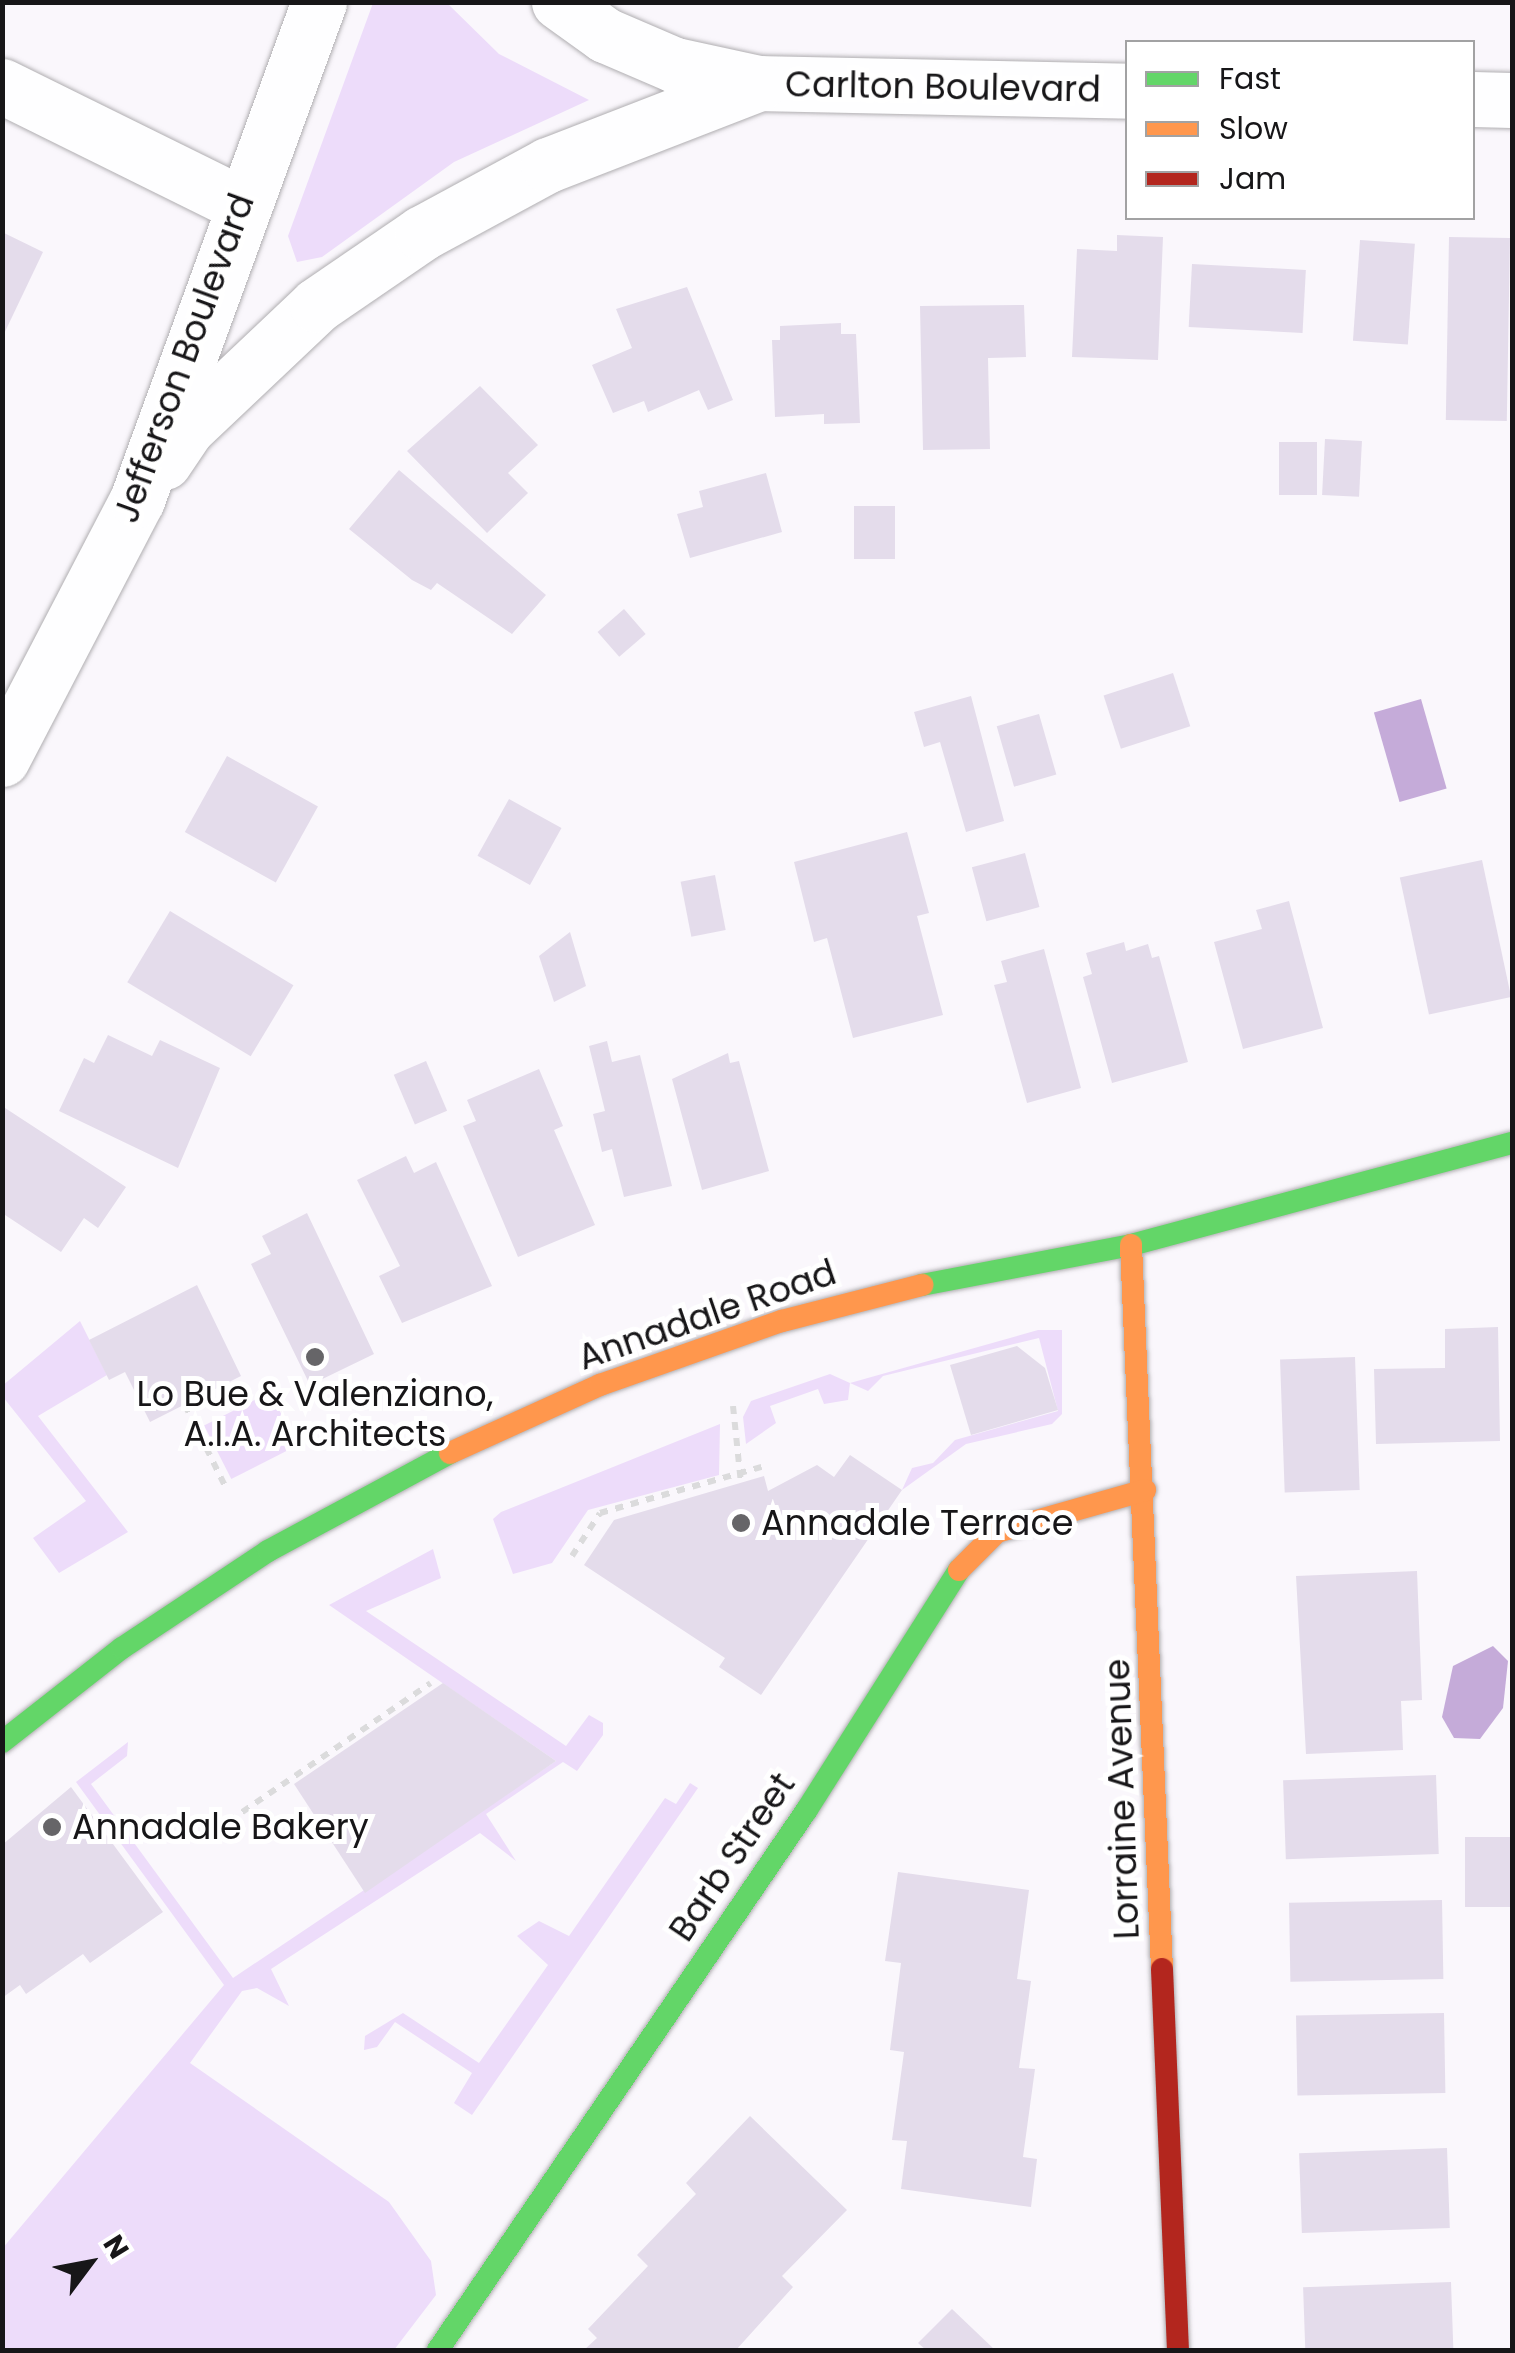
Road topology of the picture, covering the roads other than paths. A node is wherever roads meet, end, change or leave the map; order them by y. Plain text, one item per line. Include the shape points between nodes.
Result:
1 (319, 2) edge
2 (559, 2) edge
3 (759, 83) junction
4 (2, 86) edge
5 (1125, 91) edge
6 (1475, 99) edge
7 (1512, 100) edge
8 (241, 204) junction
9 (137, 500) junction
10 (2, 760) edge
11 (1512, 1144) edge
12 (1131, 1245) junction
13 (1145, 1490) junction
14 (2, 1742) edge
15 (438, 2350) edge
16 (1178, 2350) edge

1 - 8 street, Jefferson Boulevard
2 - 3 street, Carlton Boulevard via 606,35 675,66
3 - 5 street, Carlton Boulevard
3 - 9 street, Carlton Boulevard via 548,165 422,232 317,306 186,429
4 - 8 street
6 - 7 street
8 - 9 street, Jefferson Boulevard
9 - 10 street, Jefferson Boulevard
11 - 12 street, Annadale Road
12 - 13 street, Lorraine Avenue
12 - 14 street, Annadale Road via 952,1277 782,1321 600,1385 430,1462 268,1551 122,1648
13 - 15 street, Barb Street via 997,1532 966,1559 806,1812
13 - 16 street, Lorraine Avenue

